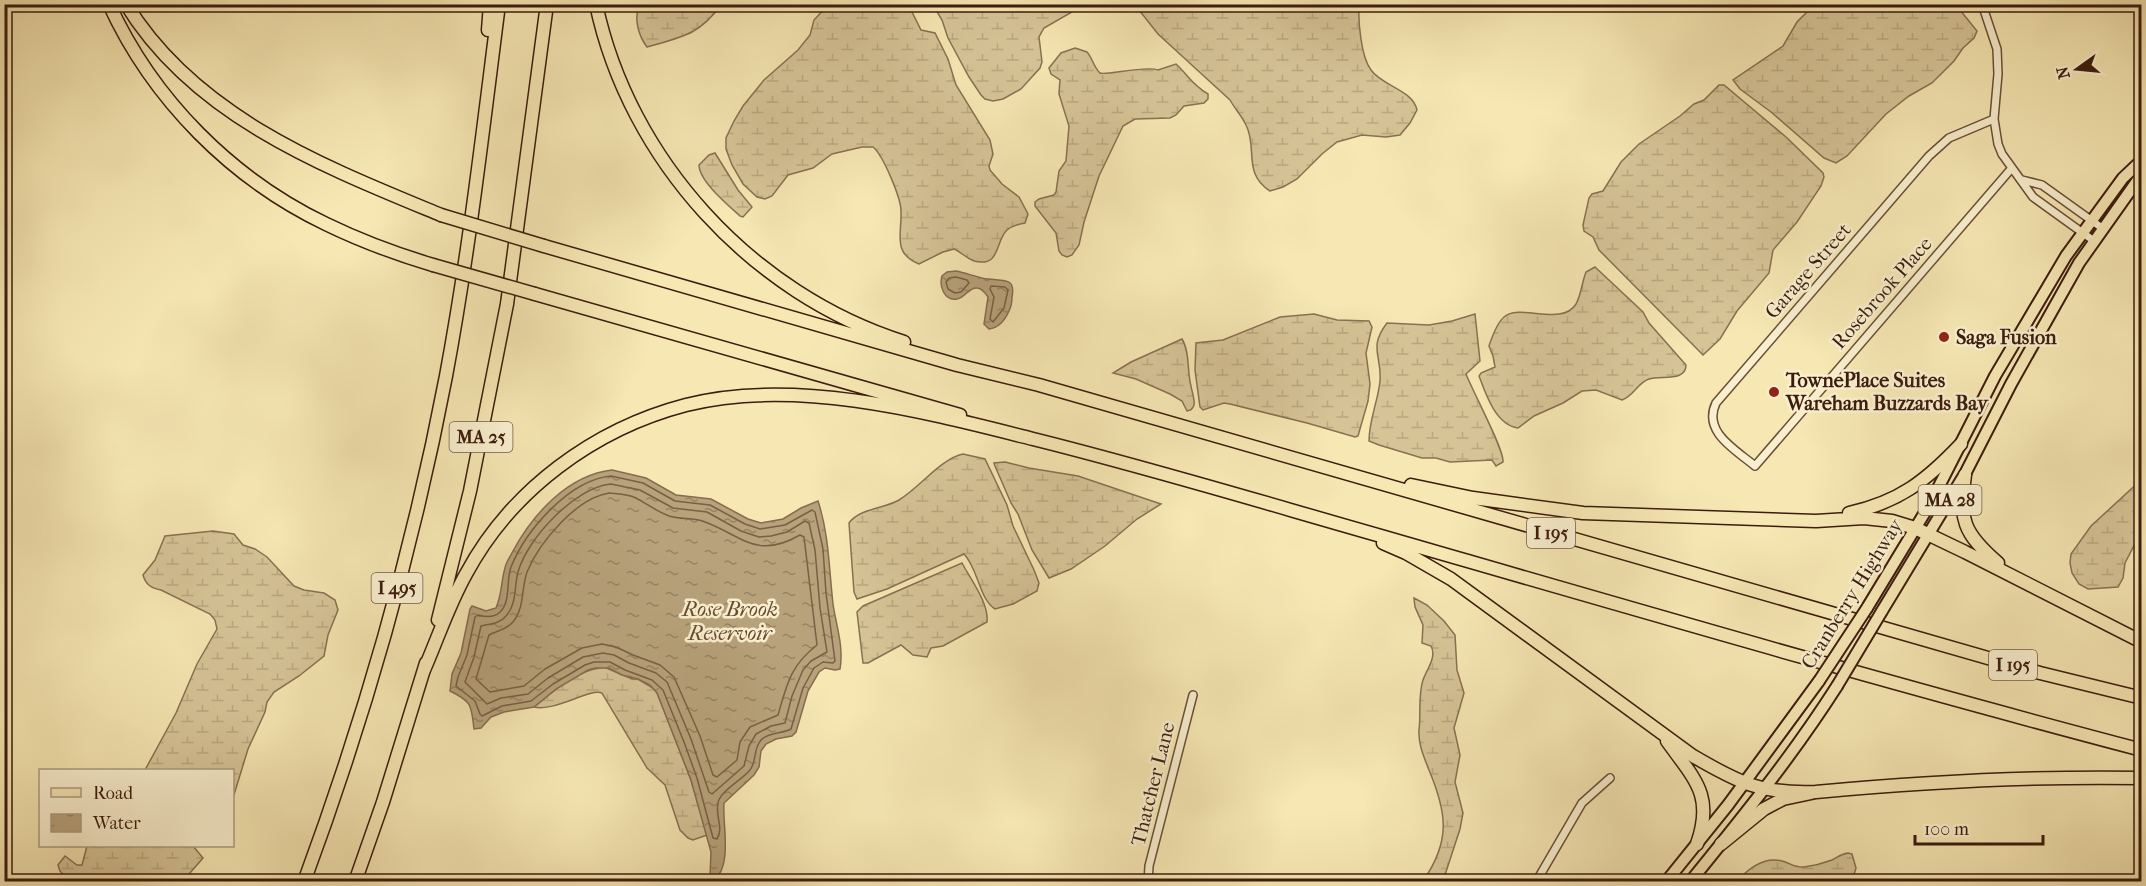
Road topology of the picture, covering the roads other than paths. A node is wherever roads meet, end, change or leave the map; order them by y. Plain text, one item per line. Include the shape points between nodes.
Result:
1 (110, 4) edge
2 (126, 4) edge
3 (490, 4) edge
4 (499, 4) edge
5 (547, 4) edge
6 (596, 4) edge
7 (1982, 4) edge
8 (486, 104) junction
9 (1994, 119) junction
10 (2142, 160) edge
11 (2011, 169) junction
12 (2142, 174) edge
13 (2022, 180) junction
14 (2091, 220) junction
15 (2102, 228) junction
16 (2082, 232) junction
17 (2094, 241) junction
18 (1039, 385) junction
19 (1012, 434) junction
20 (1961, 444) junction
21 (1755, 466) joint
22 (1325, 467) junction
23 (1965, 475) junction
24 (1330, 521) junction
25 (1816, 521) junction
26 (1915, 528) junction
27 (1928, 535) junction
28 (2013, 575) junction
29 (2142, 642) edge
30 (424, 670) junction
31 (1193, 695) dead end
32 (2142, 698) edge
33 (1661, 733) junction
34 (2142, 750) edge
35 (1610, 778) dead end
36 (2142, 778) edge
37 (1744, 783) junction
38 (1764, 790) junction
39 (1816, 792) junction
40 (1697, 844) junction
41 (1721, 844) junction
42 (304, 882) edge
43 (355, 882) edge
44 (1148, 882) edge
45 (1536, 882) edge
46 (1666, 882) edge
47 (1690, 882) edge

1 - 19 highway, bridge via 131,45 195,129 246,175 325,224 432,266 946,410
2 - 18 highway, bridge via 172,62 242,119 306,156 441,215 957,365
3 - 8 highway
4 - 8 highway
5 - 30 highway, MA 25 via 498,355 470,491
6 - 18 highway via 617,72 648,136 691,197 743,250 784,283 847,320
7 - 9 street via 1997,49
8 - 42 highway, I 495 via 454,332 424,478 374,674
9 - 11 street via 1998,144
9 - 21 street, Garage Street via 1956,134 1935,149 1716,404 1712,418 1716,431
10 - 14 main road, Cranberry Highway / MA 28
11 - 13 street
11 - 21 street, Rosebrook Place
12 - 15 main road, Cranberry Highway / MA 28
13 - 14 street via 2042,185
13 - 16 street via 2033,197
14 - 15 street
14 - 16 main road, Cranberry Highway / MA 28
15 - 17 main road, Cranberry Highway / MA 28
16 - 17 street
16 - 20 main road, Cranberry Highway / MA 28 via 1995,376
17 - 23 main road, Cranberry Highway / MA 28 via 2040,330
18 - 22 highway, I 195
19 - 24 highway, I 195
19 - 30 highway via 869,404 788,395 716,399 649,417 607,435 567,459 512,509 468,569
20 - 25 highway via 1933,473 1887,502
20 - 26 main road, Cranberry Highway / MA 28
22 - 25 highway via 1473,498 1583,513
22 - 32 highway, I 195 via 1996,660
23 - 27 main road, Cranberry Highway / MA 28
23 - 28 highway via 1961,506 1970,535
24 - 33 highway via 1406,553 1451,579
24 - 34 highway, I 195 via 1923,692
25 - 26 highway via 1864,518
26 - 27 highway
26 - 37 main road, Cranberry Highway / MA 28, bridge via 1819,681
27 - 28 highway
27 - 38 main road, Cranberry Highway / MA 28, bridge via 1816,720
28 - 29 highway
30 - 43 highway
31 - 44 street, Thatcher Lane
33 - 37 highway via 1693,756
33 - 40 highway via 1691,775 1704,802 1704,823
35 - 45 street via 1582,803
36 - 39 highway via 2022,780
37 - 38 highway
37 - 40 main road, Cranberry Highway / MA 28
38 - 39 highway
38 - 41 main road, Cranberry Highway / MA 28
39 - 41 highway via 1783,799 1764,809
40 - 46 main road, Cranberry Highway / MA 28
41 - 47 main road, Cranberry Highway / MA 28

